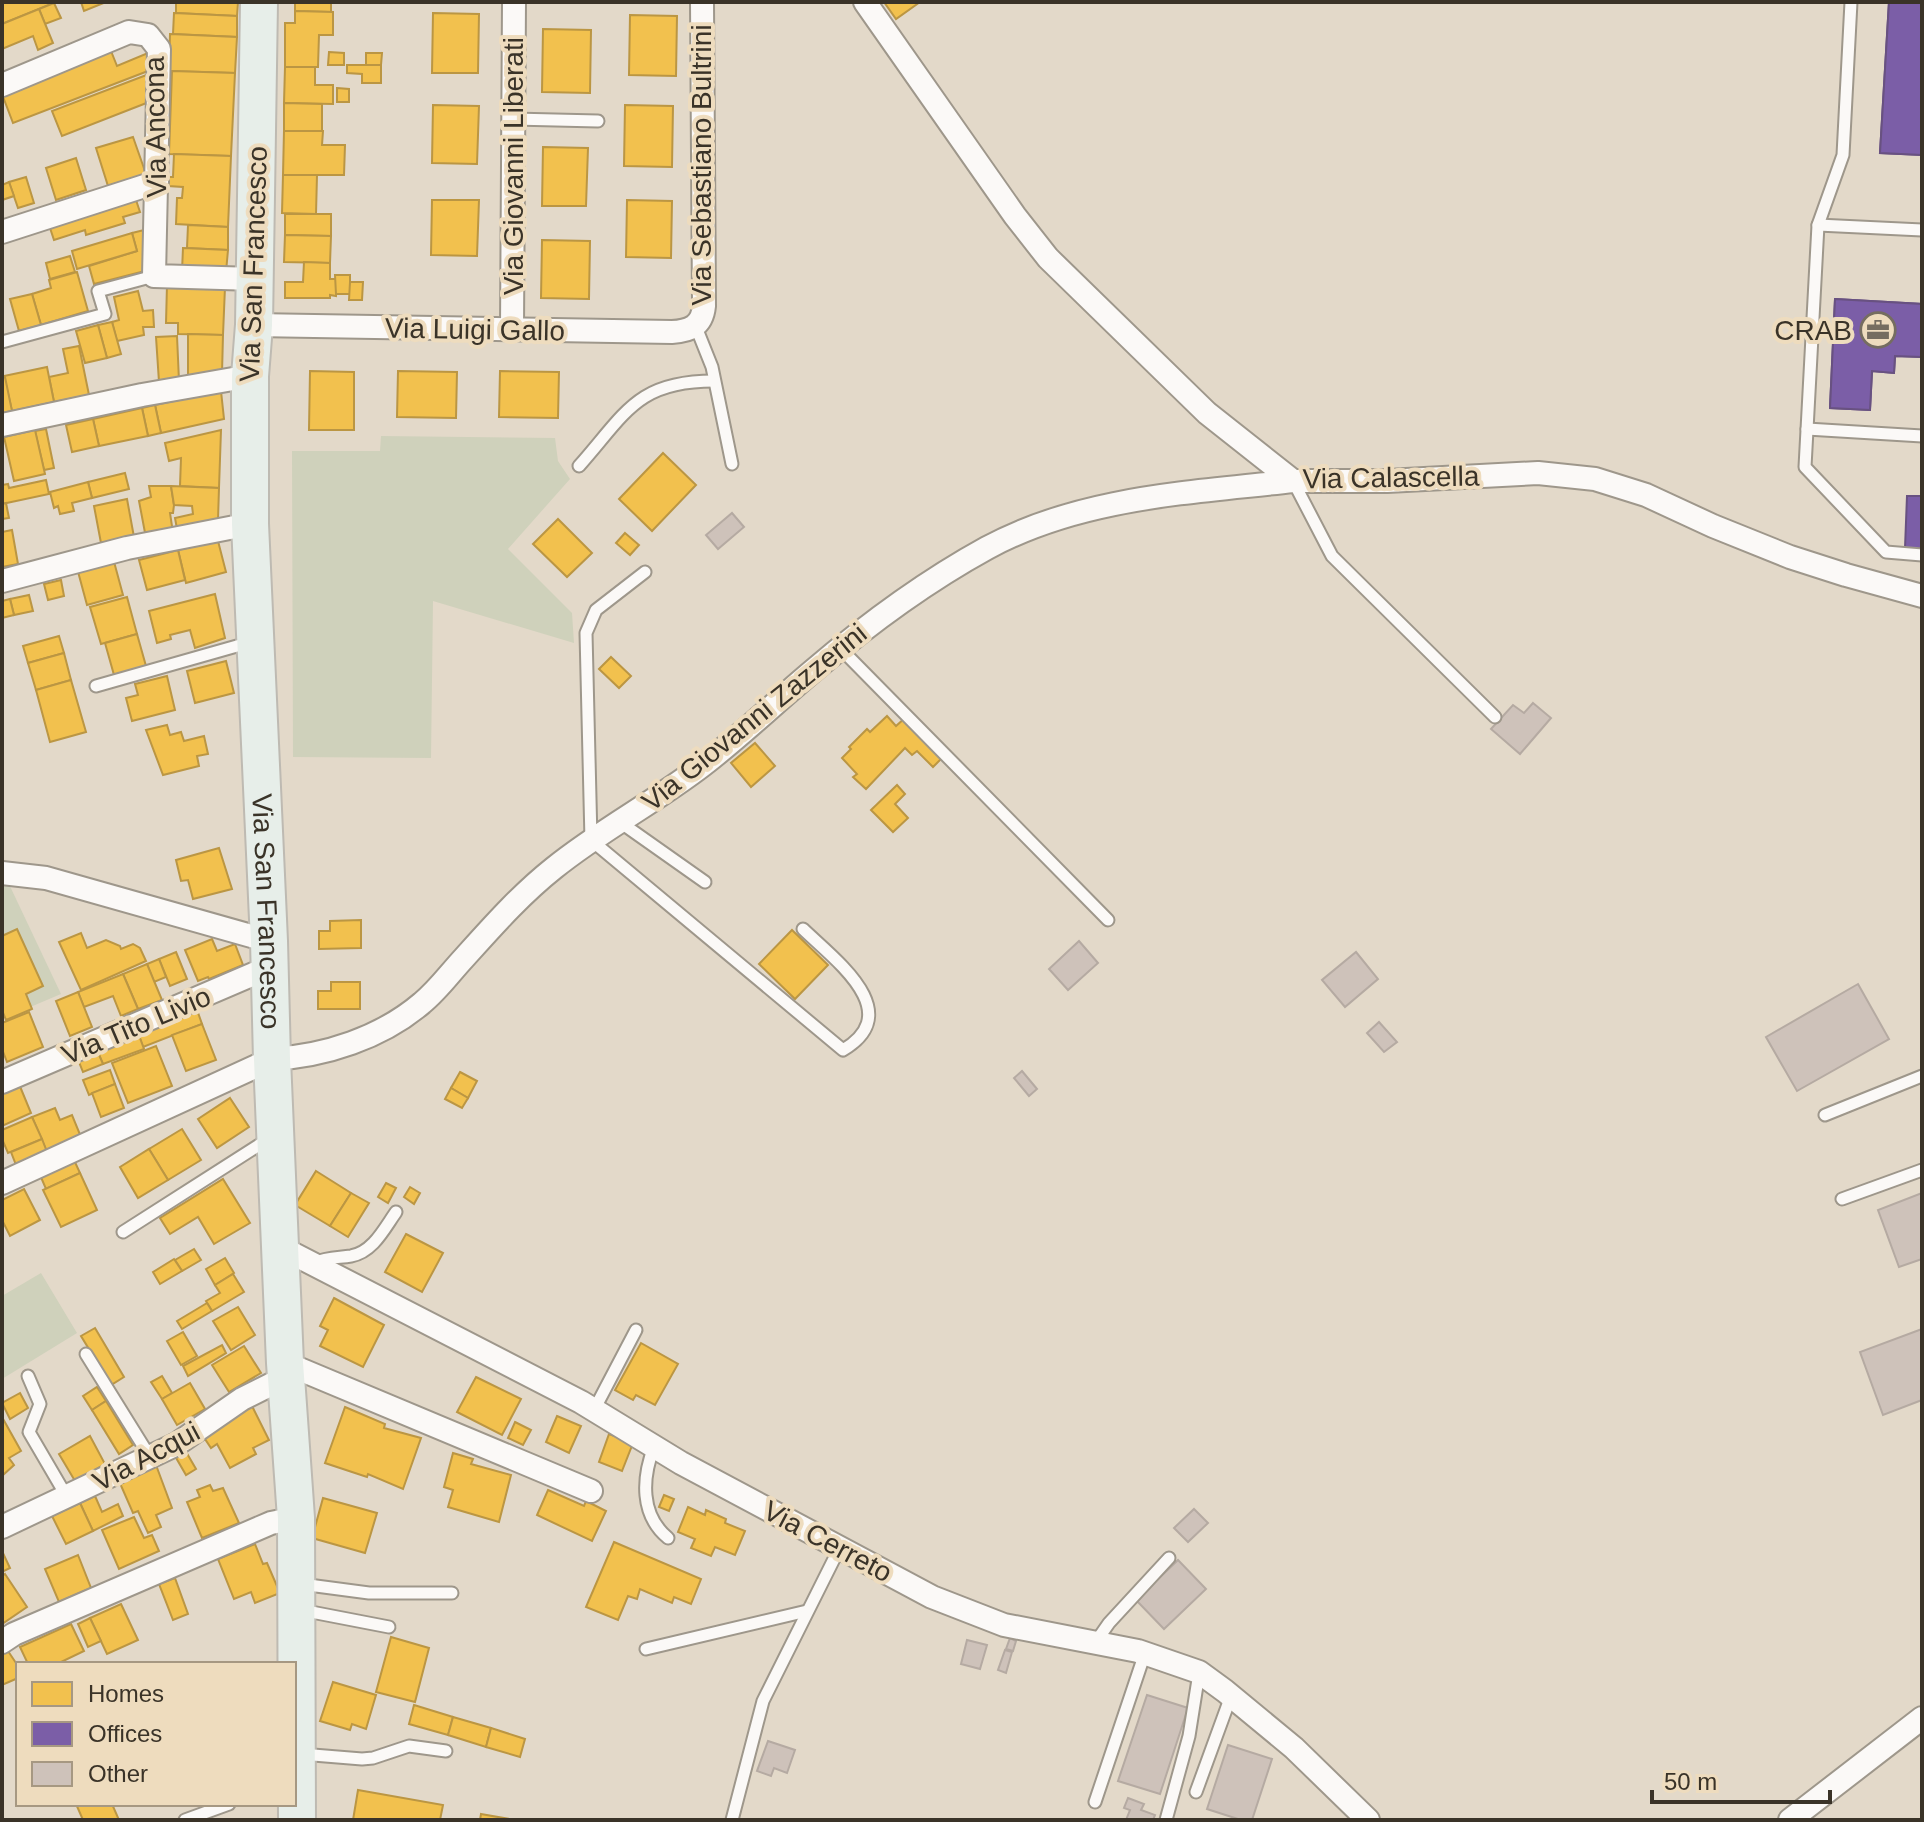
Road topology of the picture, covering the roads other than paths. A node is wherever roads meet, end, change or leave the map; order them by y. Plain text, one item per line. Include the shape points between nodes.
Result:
1 (259, 2) edge
2 (514, 2) edge
3 (702, 2) edge
4 (865, 2) edge
5 (1851, 2) edge
6 (2, 85) edge
7 (513, 119) junction
8 (598, 121) dead end
9 (157, 182) junction
10 (1818, 225) junction
11 (1922, 230) edge
12 (2, 232) edge
13 (154, 276) junction
14 (255, 279) junction
15 (254, 325) junction
16 (696, 327) junction
17 (512, 329) junction
18 (2, 342) edge
19 (250, 376) junction
20 (714, 381) junction
21 (2, 425) edge
22 (1807, 429) junction
23 (1922, 436) edge
24 (732, 464) dead end
25 (579, 466) dead end
26 (1293, 481) junction
27 (250, 524) junction
28 (1922, 555) edge
29 (645, 572) dead end
30 (2, 581) edge
31 (1922, 596) edge
32 (255, 641) junction
33 (840, 648) junction
34 (96, 686) dead end
35 (1495, 717) dead end
36 (620, 822) junction
37 (591, 840) junction
38 (2, 873) edge
39 (705, 882) dead end
40 (1108, 920) dead end
41 (803, 929) dead end
42 (270, 954) junction
43 (272, 1059) junction
44 (1922, 1076) edge
45 (2, 1082) edge
46 (1825, 1115) dead end
47 (275, 1135) junction
48 (1922, 1170) edge
49 (2, 1183) edge
50 (1842, 1199) dead end
51 (396, 1212) dead end
52 (123, 1232) dead end
53 (280, 1247) junction
54 (312, 1265) junction
55 (636, 1330) dead end
56 (86, 1354) dead end
57 (285, 1370) junction
58 (28, 1376) dead end
59 (594, 1410) junction
60 (654, 1447) junction
61 (150, 1457) junction
62 (591, 1491) dead end
63 (67, 1497) junction
64 (296, 1518) junction
65 (2, 1527) edge
66 (668, 1538) dead end
67 (840, 1547) junction
68 (1169, 1558) dead end
69 (452, 1593) dead end
70 (296, 1596) junction
71 (807, 1611) junction
72 (389, 1627) dead end
73 (2, 1642) edge
74 (1095, 1643) junction
75 (646, 1649) dead end
76 (1145, 1653) junction
77 (1199, 1672) junction
78 (1231, 1695) junction
79 (1922, 1718) edge
80 (446, 1751) dead end
81 (296, 1771) edge
82 (1196, 1792) dead end
83 (1095, 1802) dead end
84 (224, 1806) edge
85 (185, 1820) edge
86 (297, 1820) edge
87 (732, 1820) edge
88 (1166, 1820) edge
89 (1368, 1820) edge
90 (1790, 1820) edge

1 - 14 main road, Via San Francesco
2 - 7 street, Via Giovanni Liberati
3 - 16 street, Via Sebastiano Bultrini via 704,306
4 - 26 street, Via Calascella via 1048,258 1207,413
5 - 10 lane via 1843,155
6 - 9 street, Via Ancona via 129,32 148,35 159,49
7 - 8 lane
7 - 17 street, Via Giovanni Liberati
9 - 12 street
9 - 13 street, Via Ancona
10 - 11 lane
10 - 22 lane
13 - 14 street
13 - 18 lane via 98,291 105,314
14 - 15 main road, Via San Francesco
15 - 17 street, Via Luigi Gallo
15 - 19 main road, Via San Francesco
16 - 17 street, Via Luigi Gallo via 672,332
16 - 20 lane
19 - 21 street
19 - 27 main road, Via San Francesco
20 - 24 lane
20 - 25 lane via 677,382 646,394
22 - 23 lane
22 - 28 lane via 1805,467 1886,552
26 - 31 street, Via Calascella via 1538,473 1595,479 1801,561
26 - 33 street, Via Giovanni Zazzerini via 1136,500 1043,523 937,578
26 - 35 lane via 1332,556
27 - 30 street via 127,548
27 - 32 main road, Via San Francesco
29 - 37 lane via 596,610 586,633
32 - 34 lane
32 - 42 main road, Via San Francesco
33 - 36 street, Via Giovanni Zazzerini via 705,764
33 - 40 lane
36 - 37 street, Via Giovanni Zazzerini
36 - 39 lane
37 - 41 lane via 843,1050 866,1029 867,1003 851,975
37 - 43 street, Via Giovanni Zazzerini via 530,889 403,1018 334,1049
38 - 42 street via 46,878
42 - 43 main road, Via San Francesco
42 - 45 street, Via Tito Livio
43 - 47 main road, Via San Francesco
43 - 49 street
44 - 46 lane
47 - 52 lane
47 - 53 main road, Via San Francesco
48 - 50 lane
51 - 54 lane via 361,1253
53 - 54 street, Via Cerreto
53 - 57 main road, Via San Francesco
54 - 59 street, Via Cerreto
55 - 59 lane
56 - 61 lane
57 - 61 street, Via Acqui
57 - 62 street
57 - 64 main road, Via San Francesco
58 - 63 lane via 40,1404 29,1432
59 - 60 street, Via Cerreto
60 - 66 lane via 645,1477 646,1497 654,1524
60 - 67 street, Via Cerreto
61 - 63 street, Via Acqui
63 - 65 street, Via Acqui
64 - 70 main road, Via San Francesco
64 - 73 street via 271,1523
67 - 71 lane
67 - 74 street, Via Cerreto via 964,1611 1020,1629
68 - 74 lane
69 - 70 lane
70 - 72 lane via 316,1615
70 - 81 main road, Via San Francesco
71 - 75 lane
71 - 87 lane via 763,1701
74 - 76 street, Via Cerreto
76 - 77 street, Via Cerreto
76 - 83 lane
77 - 78 street, Via Cerreto
77 - 88 lane via 1189,1736
78 - 82 lane
78 - 89 street, Via Cerreto
79 - 90 street
80 - 81 lane via 409,1746
81 - 86 main road, Via San Francesco
84 - 85 lane

